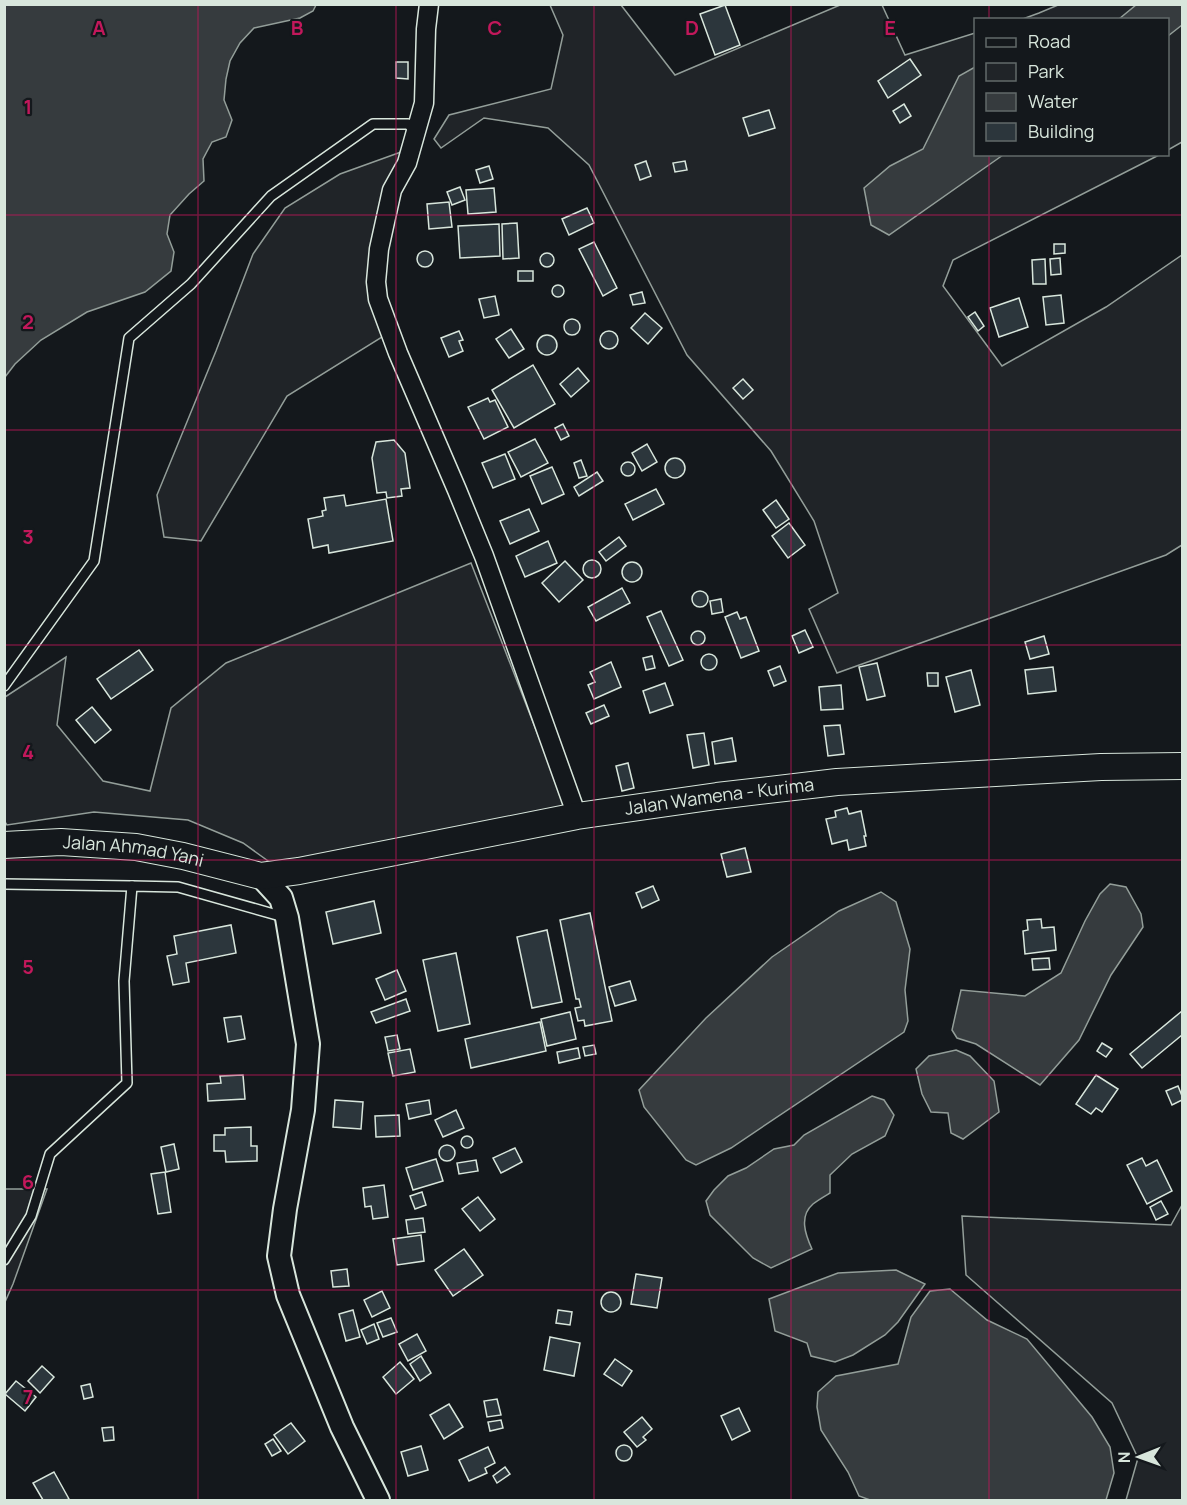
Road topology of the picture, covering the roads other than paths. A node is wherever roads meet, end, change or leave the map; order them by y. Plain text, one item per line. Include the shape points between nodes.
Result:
1 (429, 4) edge
2 (416, 132) junction
3 (4, 686) edge
4 (1182, 766) edge
5 (577, 816) junction
6 (4, 845) edge
7 (261, 876) junction
8 (6, 884) edge
9 (132, 886) junction
10 (287, 918) junction
11 (4, 1260) edge
12 (378, 1500) edge

1 - 2 street via 424,103
2 - 3 lane via 408,124 373,124 271,196 191,284 129,338 94,561
2 - 5 street via 392,190 379,249 378,299 484,556
4 - 5 main road, Jalan Wamena - Kurima via 837,782
5 - 7 main road, Jalan Wamena - Kurima
6 - 7 main road, Jalan Ahmad Yani via 61,842 136,847
7 - 10 street via 281,898
8 - 9 lane
9 - 10 lane via 178,887
9 - 11 lane via 124,981 127,1083 50,1155 31,1216
10 - 12 street via 308,1044 303,1110 279,1256 288,1295 342,1427

